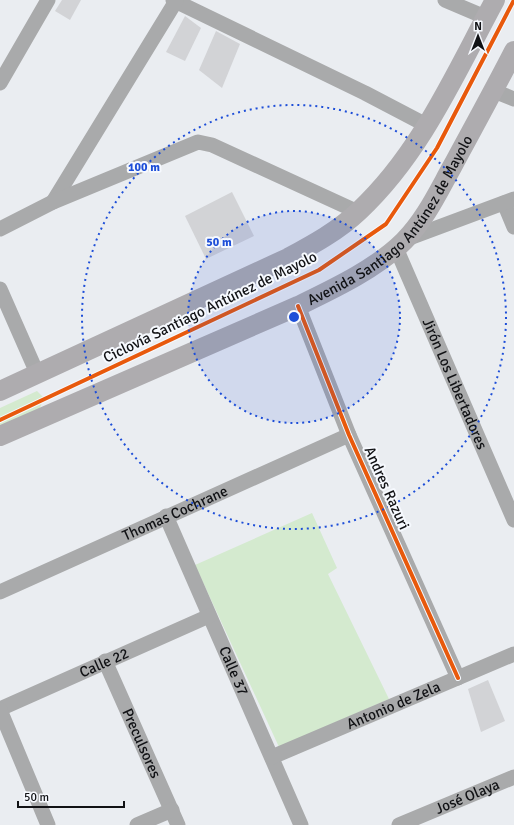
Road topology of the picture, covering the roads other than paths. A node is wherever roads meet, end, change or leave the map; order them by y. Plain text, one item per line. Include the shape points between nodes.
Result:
1 (48, 0) edge
2 (445, 0) edge
3 (494, 0) edge
4 (174, 1) edge
5 (485, 17) junction
6 (514, 51) edge
7 (0, 83) edge
8 (494, 91) junction
9 (514, 99) edge
10 (428, 126) junction
11 (509, 201) edge
12 (53, 202) junction
13 (358, 212) junction
14 (514, 227) edge
15 (0, 229) edge
16 (400, 244) junction
17 (0, 289) edge
18 (298, 306) junction
19 (37, 373) junction
20 (0, 391) edge
21 (349, 435) junction
22 (0, 436) edge
23 (166, 516) junction
24 (514, 520) edge
25 (0, 591) edge
26 (209, 616) junction
27 (514, 654) edge
28 (105, 661) junction
29 (458, 678) junction
30 (0, 709) edge
31 (272, 757) junction
32 (513, 781) edge
33 (172, 810) junction
34 (48, 825) edge
35 (138, 825) edge
36 (178, 825) edge
37 (301, 825) edge
38 (399, 825) edge

1 - 7 street
2 - 5 street
3 - 5 main road, Avenida Santiago Antúnez de Mayolo
4 - 10 street
4 - 12 street
5 - 10 main road, Avenida Santiago Antúnez de Mayolo
6 - 8 main road, Avenida Santiago Antúnez de Mayolo
8 - 9 street
8 - 16 main road, Avenida Santiago Antúnez de Mayolo via 430,206
10 - 13 main road, Avenida Santiago Antúnez de Mayolo via 405,160
11 - 14 street
11 - 16 street
12 - 13 street via 201,142
12 - 15 street
13 - 19 main road, Avenida Santiago Antúnez de Mayolo via 322,239 288,258
16 - 18 main road, Avenida Santiago Antúnez de Mayolo via 340,285
16 - 24 street, Jirón Los Libertadores
17 - 19 street
18 - 21 street, Andres Razuri
18 - 22 main road, Avenida Santiago Antúnez de Mayolo
19 - 20 main road, Avenida Santiago Antúnez de Mayolo
21 - 23 street, Thomas Cochrane
21 - 29 street, Andres Razuri
23 - 25 street, Thomas Cochrane
23 - 26 street, Calle 37
26 - 28 street, Calle 22
26 - 31 street, Calle 37
27 - 29 street, Antonio de Zela
28 - 30 street, Calle 22
28 - 33 street, Preculsores
29 - 31 street, Antonio de Zela
30 - 34 street
31 - 37 street, Calle 37
32 - 38 street, José Olaya
33 - 35 street
33 - 36 street, Preculsores

